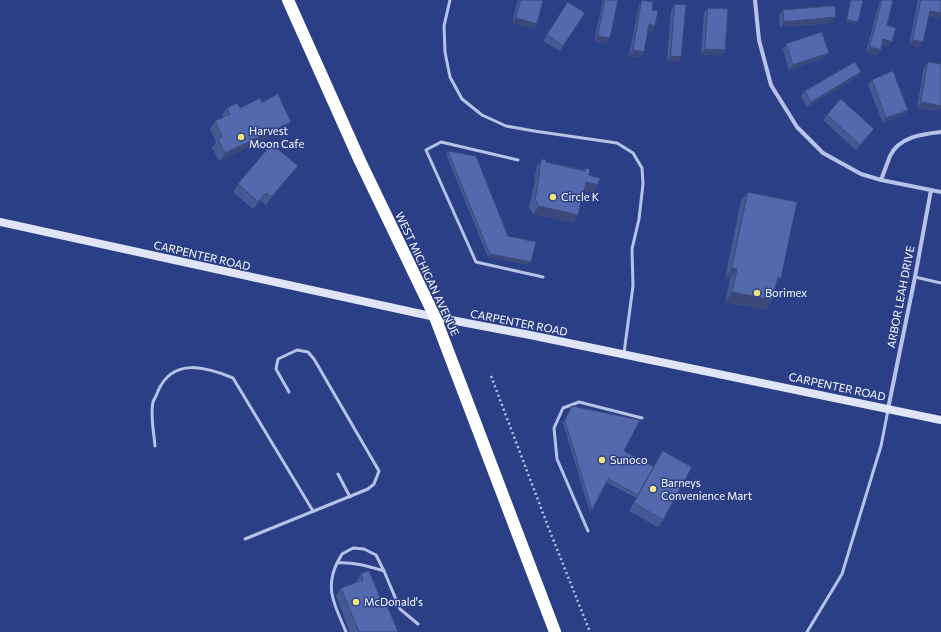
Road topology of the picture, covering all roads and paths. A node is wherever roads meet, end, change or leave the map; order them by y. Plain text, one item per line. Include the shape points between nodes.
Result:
1 (288, 0) edge
2 (450, 0) edge
3 (755, 0) edge
4 (941, 132) edge
5 (518, 160) dead end
6 (881, 180) junction
7 (931, 190) junction
8 (941, 192) edge
9 (0, 222) edge
10 (543, 277) dead end
11 (915, 277) junction
12 (941, 283) edge
13 (435, 317) junction
14 (624, 355) junction
15 (491, 376) dead end
16 (288, 392) dead end
17 (888, 409) junction
18 (642, 418) dead end
19 (941, 420) edge
20 (155, 446) dead end
21 (338, 474) dead end
22 (350, 497) junction
23 (313, 511) junction
24 (588, 531) dead end
25 (245, 539) dead end
26 (337, 564) junction
27 (384, 571) junction
28 (418, 624) dead end
29 (346, 632) edge
30 (555, 632) edge
31 (590, 632) edge
32 (807, 632) edge

1 - 13 highway, WEST MICHIGAN AVENUE via 360,161
2 - 14 lane via 444,26 445,52 450,77 462,99 482,115 506,126 616,143 633,153 642,168 643,184 632,249 633,286
3 - 6 street via 759,40 771,85 797,127 823,153 861,174
4 - 6 street via 919,135 900,143 891,155
5 - 10 lane via 441,142 426,150 476,262
6 - 7 street
7 - 8 street
7 - 11 street, ARBOR LEAH DRIVE
9 - 13 main road, CARPENTER ROAD
11 - 12 lane
11 - 17 street, ARBOR LEAH DRIVE
13 - 14 main road, CARPENTER ROAD
13 - 30 highway, WEST MICHIGAN AVENUE
14 - 17 main road, CARPENTER ROAD
15 - 31 path
16 - 22 lane via 276,369 278,359 297,350 308,352 379,471 374,484
17 - 19 main road, CARPENTER ROAD
17 - 32 lane via 880,446 842,574
18 - 24 lane via 579,402 563,408 554,428 557,459
20 - 23 lane via 153,403 170,374 186,367 211,369 233,378
21 - 22 lane
22 - 23 lane
23 - 25 lane
26 - 27 lane via 362,564
26 - 27 lane via 342,554 353,548 364,549 376,555
26 - 29 lane via 332,574 330,592
27 - 28 lane via 400,610

